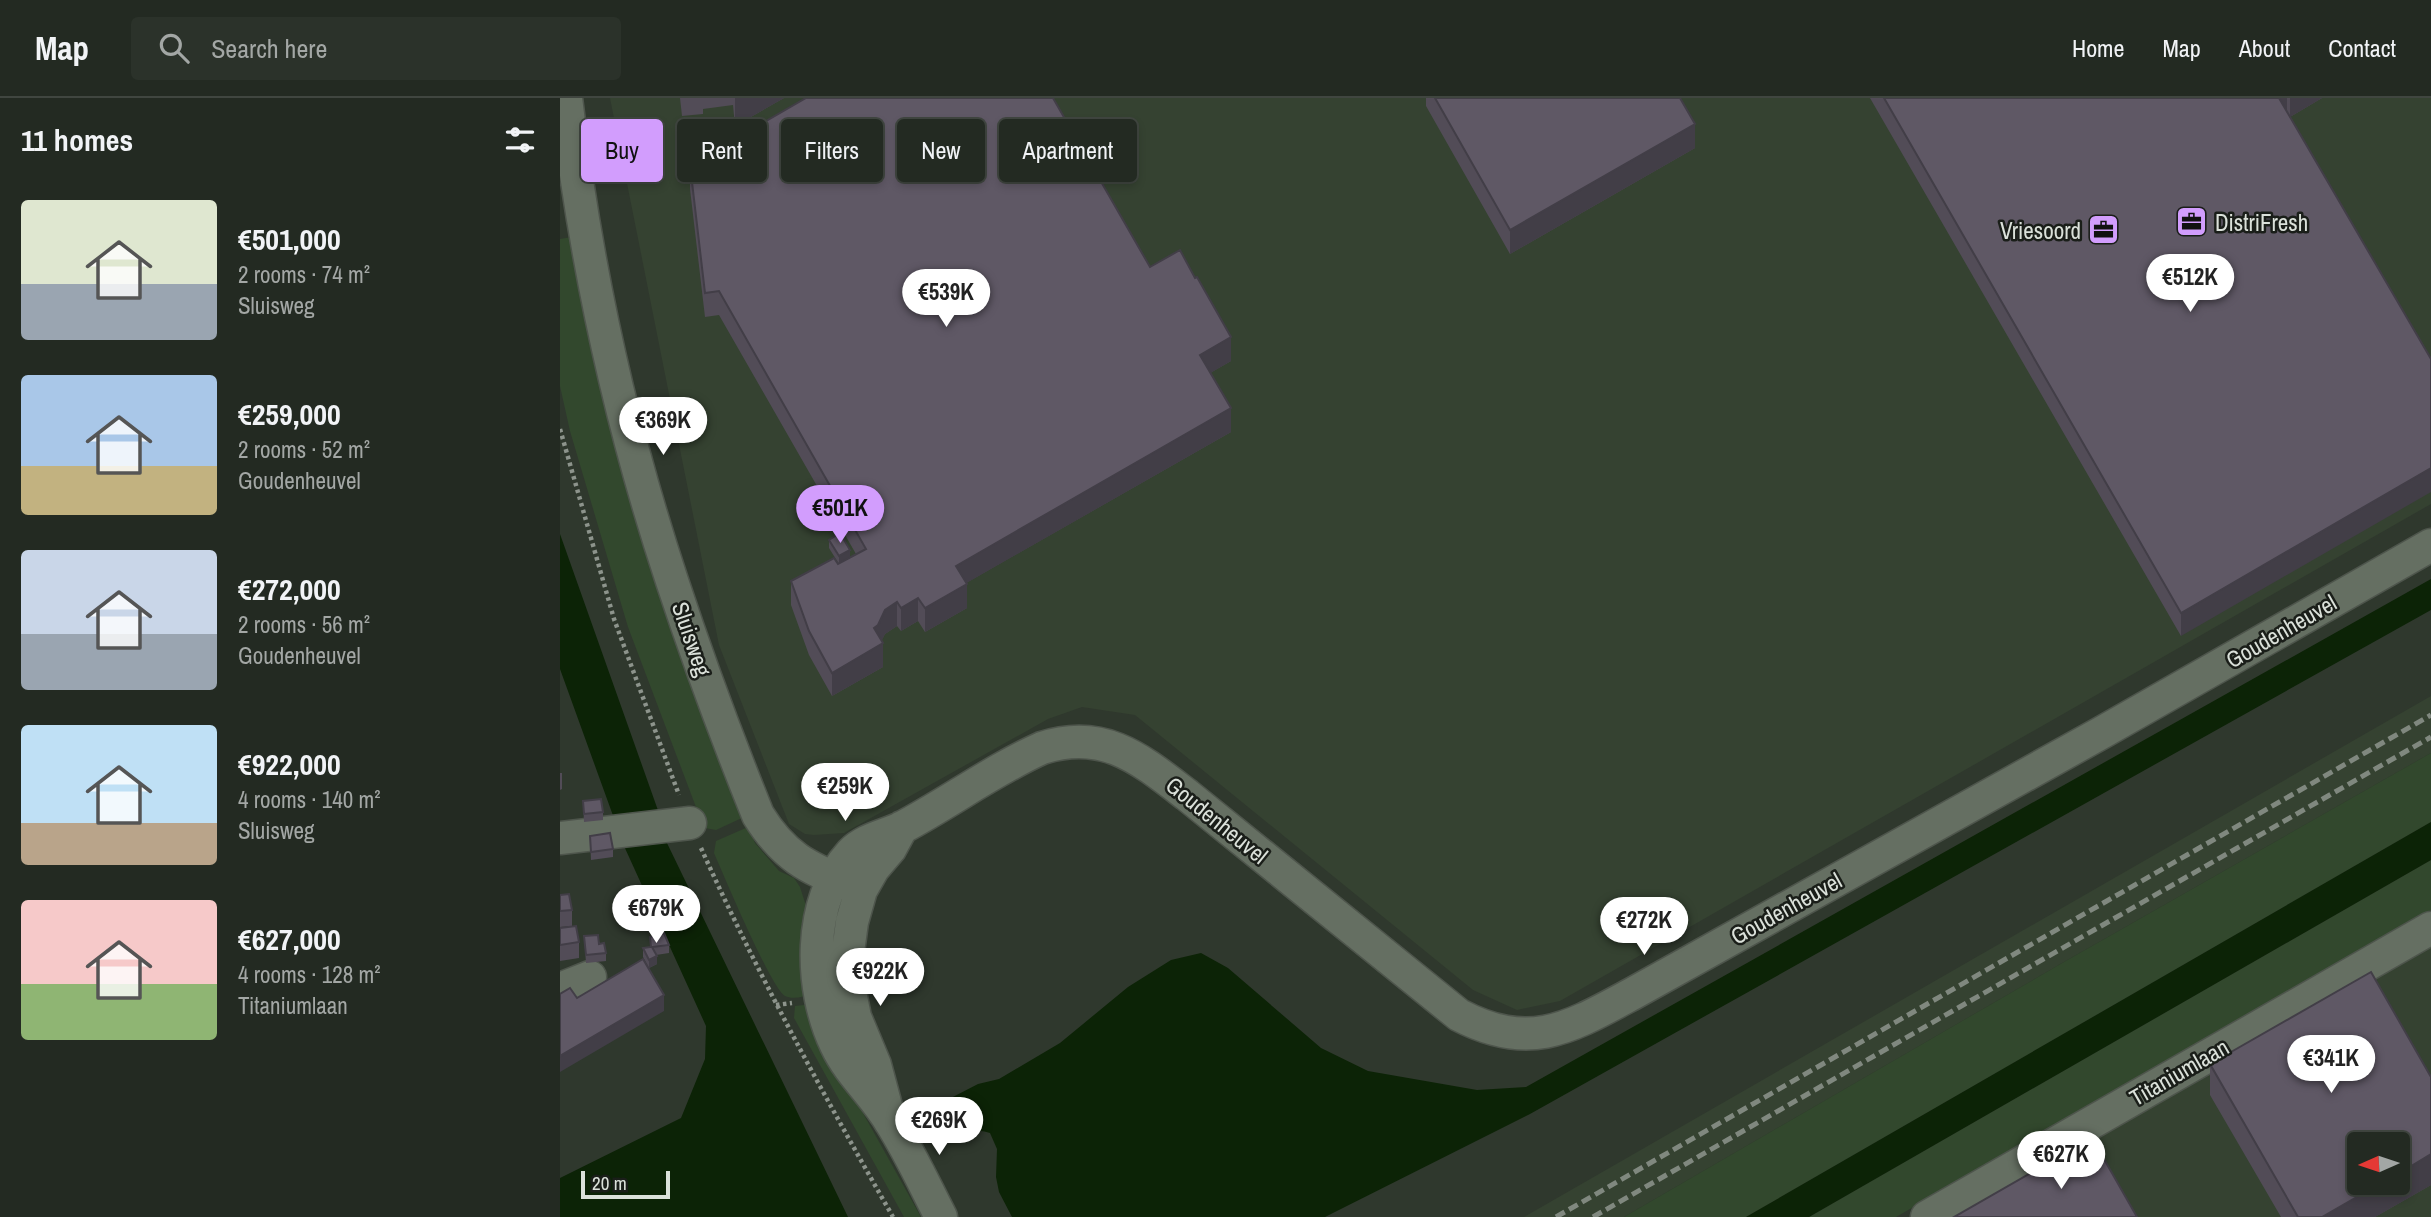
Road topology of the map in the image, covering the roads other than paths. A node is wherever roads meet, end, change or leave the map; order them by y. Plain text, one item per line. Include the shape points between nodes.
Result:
1 (566, 98) edge
2 (2431, 545) edge
3 (690, 823) dead end
4 (560, 838) edge
5 (847, 884) junction
6 (2431, 928) edge
7 (590, 976) dead end
8 (560, 989) edge
9 (942, 1217) edge
10 (1927, 1217) edge

1 - 5 street, Sluisweg via 585,230 620,399 699,663 769,834 792,856
2 - 5 street, Goudenheuvel via 1623,999 1549,1032 1503,1031 1459,1015 1154,770 1112,746 1076,741 1042,748 902,827 863,842 850,855
3 - 4 street
5 - 9 street via 855,1017 875,1065 890,1121
6 - 10 street, Titaniumlaan
7 - 8 street

